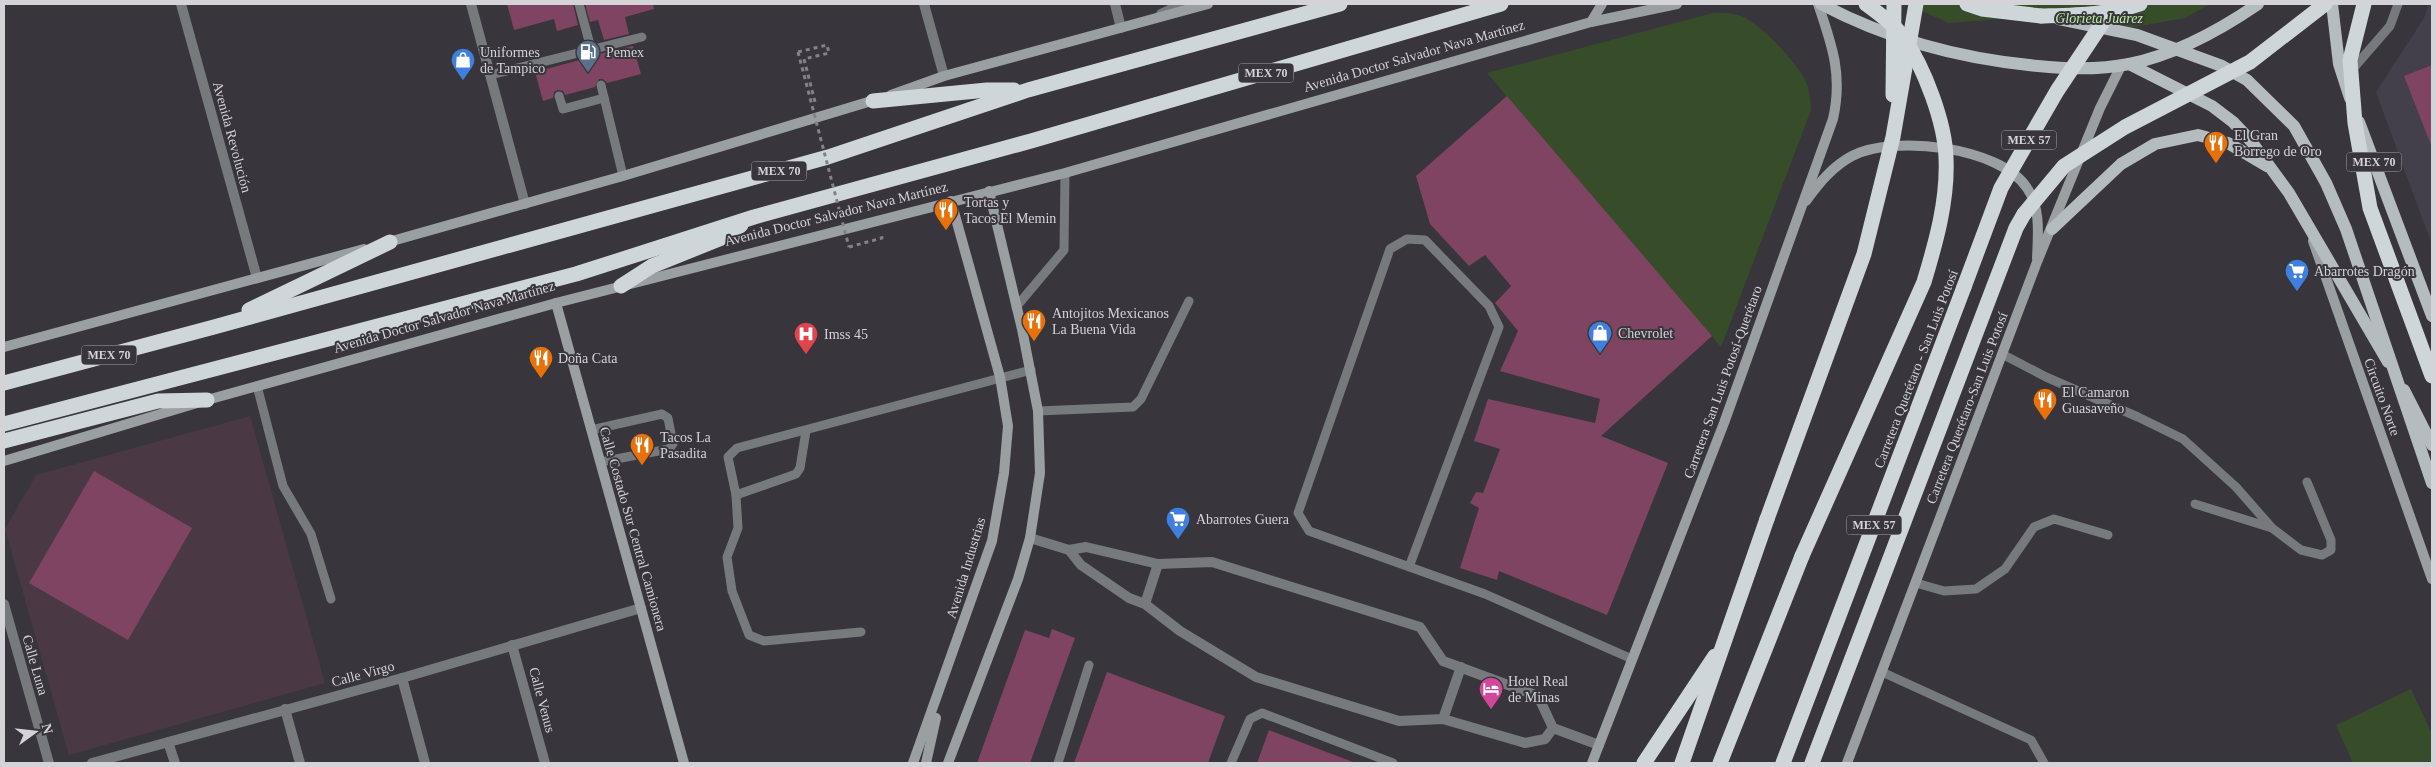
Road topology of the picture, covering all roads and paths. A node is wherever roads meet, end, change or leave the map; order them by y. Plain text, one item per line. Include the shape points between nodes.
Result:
1 (182, 4) edge
2 (471, 4) edge
3 (580, 4) edge
4 (924, 4) edge
5 (1114, 4) edge
6 (1182, 4) edge
7 (1208, 4) edge
8 (1340, 4) edge
9 (1501, 4) edge
10 (1602, 4) edge
11 (1677, 4) edge
12 (1820, 4) edge
13 (1866, 4) edge
14 (1894, 4) edge
15 (1916, 4) edge
16 (1967, 4) edge
17 (2114, 4) edge
18 (2140, 4) edge
19 (2258, 4) edge
20 (2325, 4) edge
21 (2332, 4) edge
22 (2364, 4) edge
23 (2398, 4) edge
24 (2041, 16) junction
25 (1141, 22) junction
26 (1591, 22) junction
27 (1121, 28) junction
28 (642, 36) dead end
29 (593, 53) junction
30 (2125, 65) junction
31 (490, 75) junction
32 (944, 76) junction
33 (2344, 82) junction
34 (601, 85) dead end
35 (1028, 90) junction
36 (559, 96) dead end
37 (604, 98) junction
38 (873, 101) junction
39 (819, 117) junction
40 (1893, 137) junction
41 (2273, 169) junction
42 (1064, 173) junction
43 (623, 176) junction
44 (989, 191) junction
45 (951, 201) junction
46 (525, 204) junction
47 (1801, 208) junction
48 (754, 217) junction
49 (2307, 224) junction
50 (2052, 229) junction
51 (390, 242) junction
52 (849, 247) dead end
53 (2037, 262) junction
54 (257, 278) junction
55 (620, 286) junction
56 (1189, 301) dead end
57 (556, 303) junction
58 (1016, 307) junction
59 (2432, 316) edge
60 (214, 327) junction
61 (4, 347) edge
62 (2002, 354) junction
63 (1031, 370) junction
64 (2432, 376) edge
65 (1000, 377) junction
66 (4, 383) edge
67 (257, 386) junction
68 (207, 400) junction
69 (1038, 411) junction
70 (4, 424) edge
71 (591, 430) junction
72 (806, 431) junction
73 (4, 441) edge
74 (2432, 445) edge
75 (4, 461) edge
76 (600, 462) junction
77 (2308, 482) dead end
78 (2432, 483) edge
79 (736, 495) junction
80 (2195, 504) dead end
81 (2272, 528) junction
82 (2108, 535) dead end
83 (1030, 538) junction
84 (1069, 550) junction
85 (1158, 564) junction
86 (1409, 567) junction
87 (2432, 579) edge
88 (1916, 582) junction
89 (331, 598) dead end
90 (4, 604) edge
91 (1145, 604) junction
92 (640, 608) junction
93 (860, 632) dead end
94 (1728, 636) junction
95 (512, 645) junction
96 (1632, 659) junction
97 (1089, 665) dead end
98 (1461, 667) junction
99 (1882, 672) junction
100 (402, 678) junction
101 (936, 702) junction
102 (285, 709) junction
103 (1443, 719) junction
104 (1553, 728) junction
105 (168, 742) junction
106 (1599, 745) junction
107 (49, 763) edge
108 (92, 763) edge
109 (175, 763) edge
110 (300, 763) edge
111 (425, 763) edge
112 (545, 763) edge
113 (684, 763) edge
114 (914, 763) edge
115 (926, 763) edge
116 (948, 763) edge
117 (1058, 763) edge
118 (1231, 763) edge
119 (1393, 763) edge
120 (1592, 763) edge
121 (1644, 763) edge
122 (1682, 763) edge
123 (1720, 763) edge
124 (1783, 763) edge
125 (1812, 763) edge
126 (1847, 763) edge
127 (2044, 763) edge

1 - 54 street, Avenida Revolución
2 - 31 street
3 - 29 lane
4 - 32 street
5 - 27 street
6 - 25 street
7 - 25 main road
8 - 35 highway, MEX 70
9 - 48 highway, Avenida Doctor Salvador Nava Martínez / MEX 70 via 1031,142
10 - 26 main road
11 - 26 main road, Avenida Doctor Salvador Nava Martínez
12 - 30 main road via 1859,24 1953,54 2068,69
12 - 47 main road, Carretera San Luis Potosí-Querétaro via 1837,65 1838,96
13 - 123 highway, bridge via 1902,36 1930,90 1946,158 1938,237 1924,282 1802,556
14 - 40 highway, bridge
15 - 40 highway, bridge
16 - 24 highway via 1982,9
17 - 124 highway, Carretera Querétaro - San Luis Potosí / MEX 57, bridge via 2057,91 2002,188
18 - 24 highway, bridge via 2100,13
19 - 30 main road via 2233,21 2167,53
20 - 125 highway, bridge via 2250,62 2125,127 2064,166 2024,214
21 - 33 main road, MEX 70
22 - 64 highway, bridge via 2350,60 2355,123 2370,208
23 - 33 lane via 2390,26
24 - 78 main road, bridge via 2137,35 2222,66 2247,80 2294,126 2326,183 2346,229
25 - 27 main road
26 - 42 main road, Avenida Doctor Salvador Nava Martínez
27 - 32 main road
28 - 29 lane
29 - 31 lane
30 - 41 main road via 2212,106 2251,140
30 - 50 main road, Carretera Querétaro-San Luis Potosí via 2100,108
31 - 46 street
32 - 38 main road
33 - 59 main road, MEX 70
34 - 37 lane
35 - 38 highway via 987,90
35 - 60 highway, MEX 70 via 828,157
36 - 37 lane via 563,109
37 - 43 lane
38 - 39 main road
39 - 43 main road
39 - 52 path, bridge via 804,60 829,53 827,45 798,52
40 - 94 highway, bridge via 1864,254
41 - 49 main road
41 - 50 main road via 2228,143 2198,135 2155,144 2121,164
42 - 44 main road, Avenida Doctor Salvador Nava Martínez
42 - 58 lane via 1064,250
43 - 46 main road
44 - 45 main road, Avenida Doctor Salvador Nava Martínez
44 - 58 main road
45 - 55 main road, Avenida Doctor Salvador Nava Martínez
45 - 65 main road, Avenida Industrias
46 - 51 main road
47 - 53 main road via 1837,166 1854,155 1897,145 1961,152 1996,163 2016,174 2028,188 2038,215
47 - 96 main road, Carretera San Luis Potosí-Querétaro via 1724,423
48 - 55 highway via 724,237 652,266
48 - 70 highway, Avenida Doctor Salvador Nava Martínez / MEX 70 via 576,274
49 - 74 main road via 2408,396
49 - 87 main road, Circuito Norte
50 - 53 main road, Carretera Querétaro-San Luis Potosí
51 - 54 main road
51 - 60 highway
53 - 62 main road, Carretera Querétaro-San Luis Potosí
54 - 61 main road
55 - 57 main road, Avenida Doctor Salvador Nava Martínez
56 - 69 lane via 1141,399 1133,407
57 - 67 main road, Avenida Doctor Salvador Nava Martínez
57 - 71 main road, Calle Costado Sur Central Camionera
58 - 63 main road
60 - 66 highway, MEX 70
62 - 81 lane via 2184,439 2236,487
62 - 88 main road, Carretera Querétaro-San Luis Potosí
63 - 65 lane
63 - 69 main road
65 - 72 lane
65 - 101 main road, Avenida Industrias via 1008,426 1004,473 992,541
67 - 68 main road, Avenida Doctor Salvador Nava Martínez
67 - 89 lane via 283,486 311,534
68 - 73 highway via 158,401
68 - 75 main road, Avenida Doctor Salvador Nava Martínez
69 - 83 main road via 1040,473
71 - 76 main road, Calle Costado Sur Central Camionera
71 - 76 lane via 662,414 668,418 674,444 669,449
72 - 79 lane via 800,468 796,474
72 - 79 lane via 732,452 728,457
76 - 92 main road, Calle Costado Sur Central Camionera
77 - 81 lane via 2331,540 2331,550 2322,555 2301,550
79 - 93 lane via 738,528 727,556 732,591 748,635 764,641
80 - 81 lane
82 - 88 lane via 2054,519 2034,527 2005,569 1976,589 1944,591
83 - 84 street
83 - 116 main road via 1018,579
84 - 85 street via 1086,548
84 - 91 street via 1080,565 1129,598
85 - 91 street
85 - 98 street via 1212,562 1420,627 1443,661
86 - 86 lane via 1309,531 1298,513 1390,249 1407,239 1425,240 1489,306 1499,327
86 - 96 lane via 1486,594
88 - 99 main road, Carretera Querétaro-San Luis Potosí
90 - 107 street, Calle Luna
91 - 103 street via 1180,631 1256,677 1400,721
92 - 95 street, Calle Virgo
92 - 113 main road, Calle Costado Sur Central Camionera
94 - 121 highway
94 - 122 highway
95 - 100 street, Calle Virgo
95 - 112 street, Calle Venus
96 - 106 main road, Carretera San Luis Potosí-Querétaro
97 - 117 lane
98 - 103 street
98 - 104 street via 1538,696
99 - 126 main road, Carretera Querétaro-San Luis Potosí
99 - 127 lane via 2031,740
100 - 102 street, Calle Virgo
100 - 111 street
101 - 114 main road, Avenida Industrias
101 - 115 main road
102 - 105 street, Calle Virgo
102 - 110 street
103 - 104 street via 1525,743 1545,739
104 - 106 street
105 - 108 street, Calle Virgo
105 - 109 street
106 - 120 main road, Carretera San Luis Potosí-Querétaro
118 - 119 lane via 1250,719 1262,713

